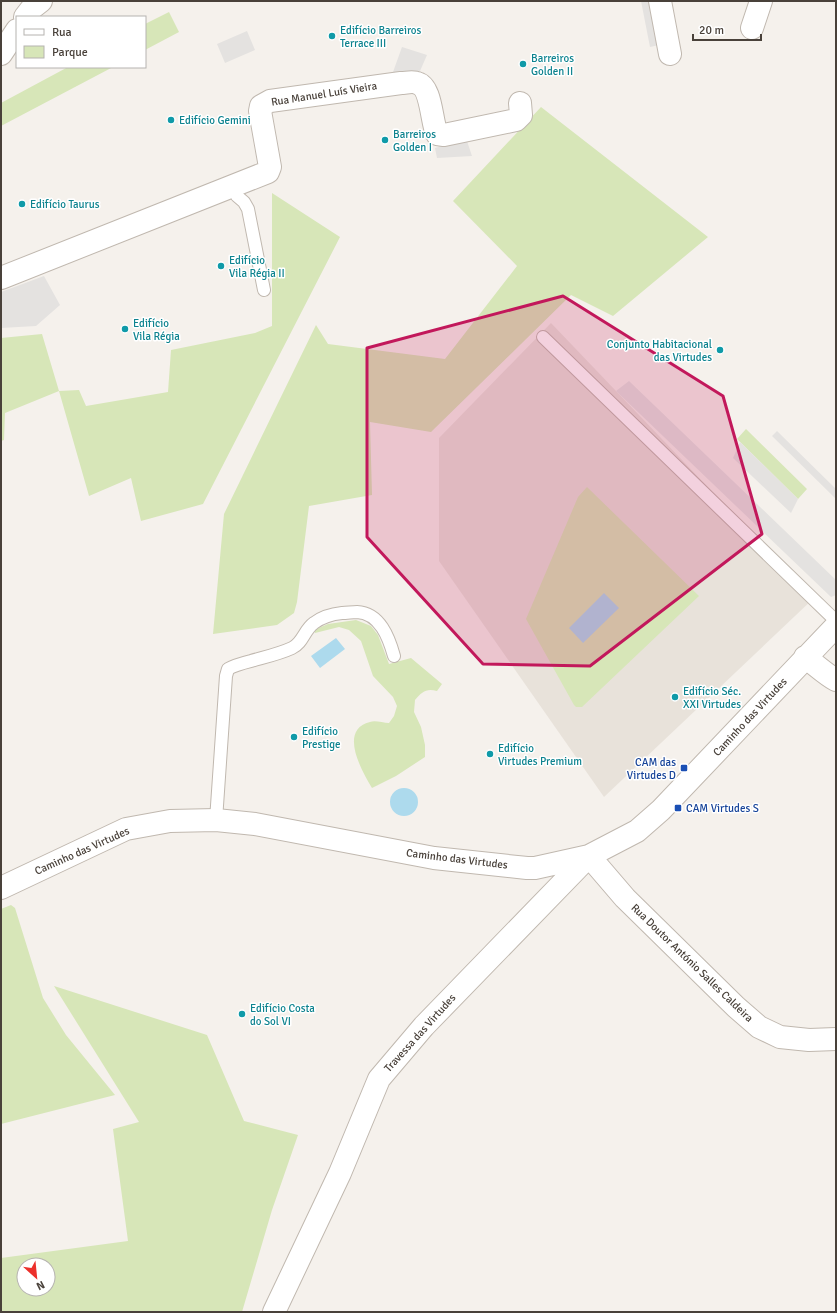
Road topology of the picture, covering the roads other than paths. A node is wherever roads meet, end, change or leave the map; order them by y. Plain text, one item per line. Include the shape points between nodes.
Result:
1 (41, 1) edge
2 (660, 1) edge
3 (761, 1) edge
4 (26, 16) edge
5 (752, 28) dead end
6 (16, 32) edge
7 (1, 54) edge
8 (670, 54) dead end
9 (520, 103) dead end
10 (233, 187) junction
11 (1, 278) edge
12 (264, 290) dead end
13 (543, 337) dead end
14 (836, 621) edge
15 (836, 626) edge
16 (394, 656) dead end
17 (806, 658) junction
18 (836, 680) edge
19 (216, 820) junction
20 (588, 856) junction
21 (1, 888) edge
22 (836, 1039) edge
23 (274, 1312) edge

1 - 4 street
2 - 8 street
3 - 5 street
6 - 7 street
9 - 10 street, Rua Manuel Luís Vieira via 521,115 516,120 444,135 437,134 428,96 417,82 270,101 261,106 260,111 270,167 268,172
10 - 11 street, Rua Manuel Luís Vieira
10 - 12 lane via 248,209
13 - 14 lane
15 - 17 street, Caminho das Virtudes
16 - 19 lane via 380,624 358,612 324,617 307,629 294,647 228,669
17 - 18 street
17 - 20 street, Caminho das Virtudes via 661,810 637,831
19 - 20 street, Caminho das Virtudes via 255,824 434,858 527,868
19 - 21 street, Caminho das Virtudes via 170,821 126,830
20 - 22 street, Rua Doutor António Salles Caldeira via 625,898 759,1028 780,1037
20 - 23 street, Travessa das Virtudes via 424,1026 380,1079 340,1173

